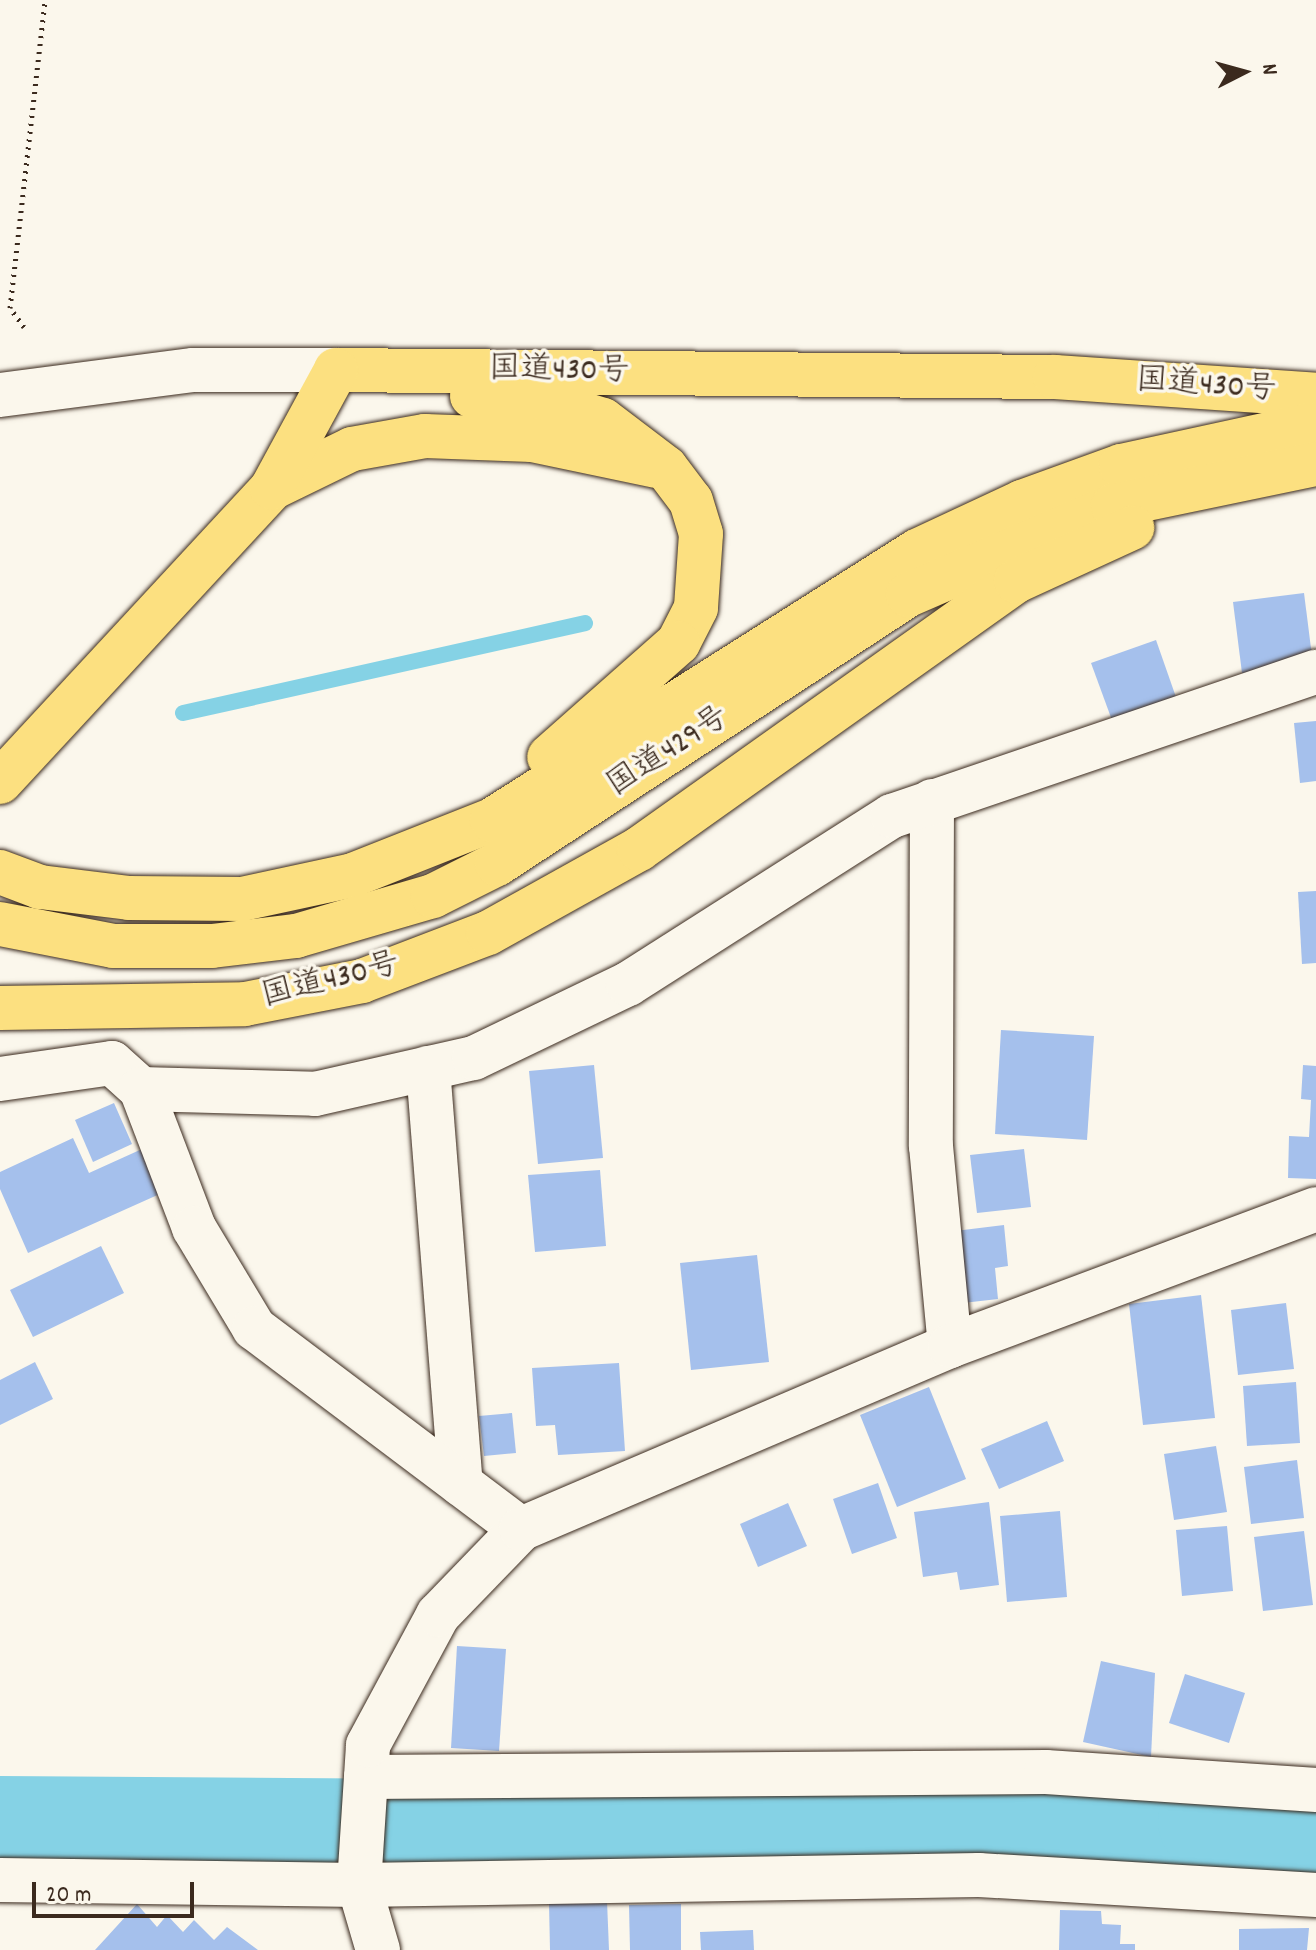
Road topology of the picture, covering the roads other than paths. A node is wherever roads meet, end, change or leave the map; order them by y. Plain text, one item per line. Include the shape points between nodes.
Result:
1 (336, 370) junction
2 (0, 395) edge
3 (1316, 395) edge
4 (1316, 424) edge
5 (1316, 464) edge
6 (666, 468) junction
7 (1247, 476) junction
8 (272, 488) junction
9 (1316, 672) edge
10 (0, 782) edge
11 (932, 801) junction
12 (492, 820) junction
13 (20, 880) edge
14 (5, 926) edge
15 (0, 1008) edge
16 (428, 1068) junction
17 (0, 1079) edge
18 (141, 1089) junction
19 (1316, 1209) edge
20 (950, 1346) junction
21 (461, 1484) junction
22 (521, 1529) junction
23 (365, 1786) junction
24 (1316, 1790) edge
25 (359, 1877) junction
26 (0, 1880) edge
27 (1316, 1895) edge
28 (371, 1948) edge

1 - 2 street via 193,370
1 - 3 highway, 国道430号 via 1055,377
1 - 6 highway, 国道429号 via 419,390 553,405 603,420
1 - 8 highway
4 - 12 highway, 国道429号 via 1121,466 1022,502 917,551
5 - 7 highway, 国道429号
6 - 8 highway via 532,440 425,436 352,449
6 - 12 highway, 国道429号 via 691,501 701,534 696,608 678,643 531,772
7 - 14 highway, 国道429号 via 1113,506 908,595 497,864 433,896 296,936 212,946 113,946
7 - 15 highway, 国道430号 via 1016,581 639,849 488,933 362,981 245,1004
8 - 10 highway
9 - 11 street
11 - 16 street via 892,816 628,984 474,1058
11 - 20 street via 931,1146
12 - 13 highway, 国道429号 via 353,875 242,899 129,898
16 - 18 street via 315,1094
16 - 21 street
17 - 18 street via 112,1063
18 - 21 street via 194,1228 254,1328
19 - 20 street
20 - 22 street
21 - 22 street
22 - 23 street via 438,1615 368,1745
23 - 24 street via 1046,1772
23 - 25 street
25 - 26 street
25 - 27 street via 979,1875
25 - 28 street

